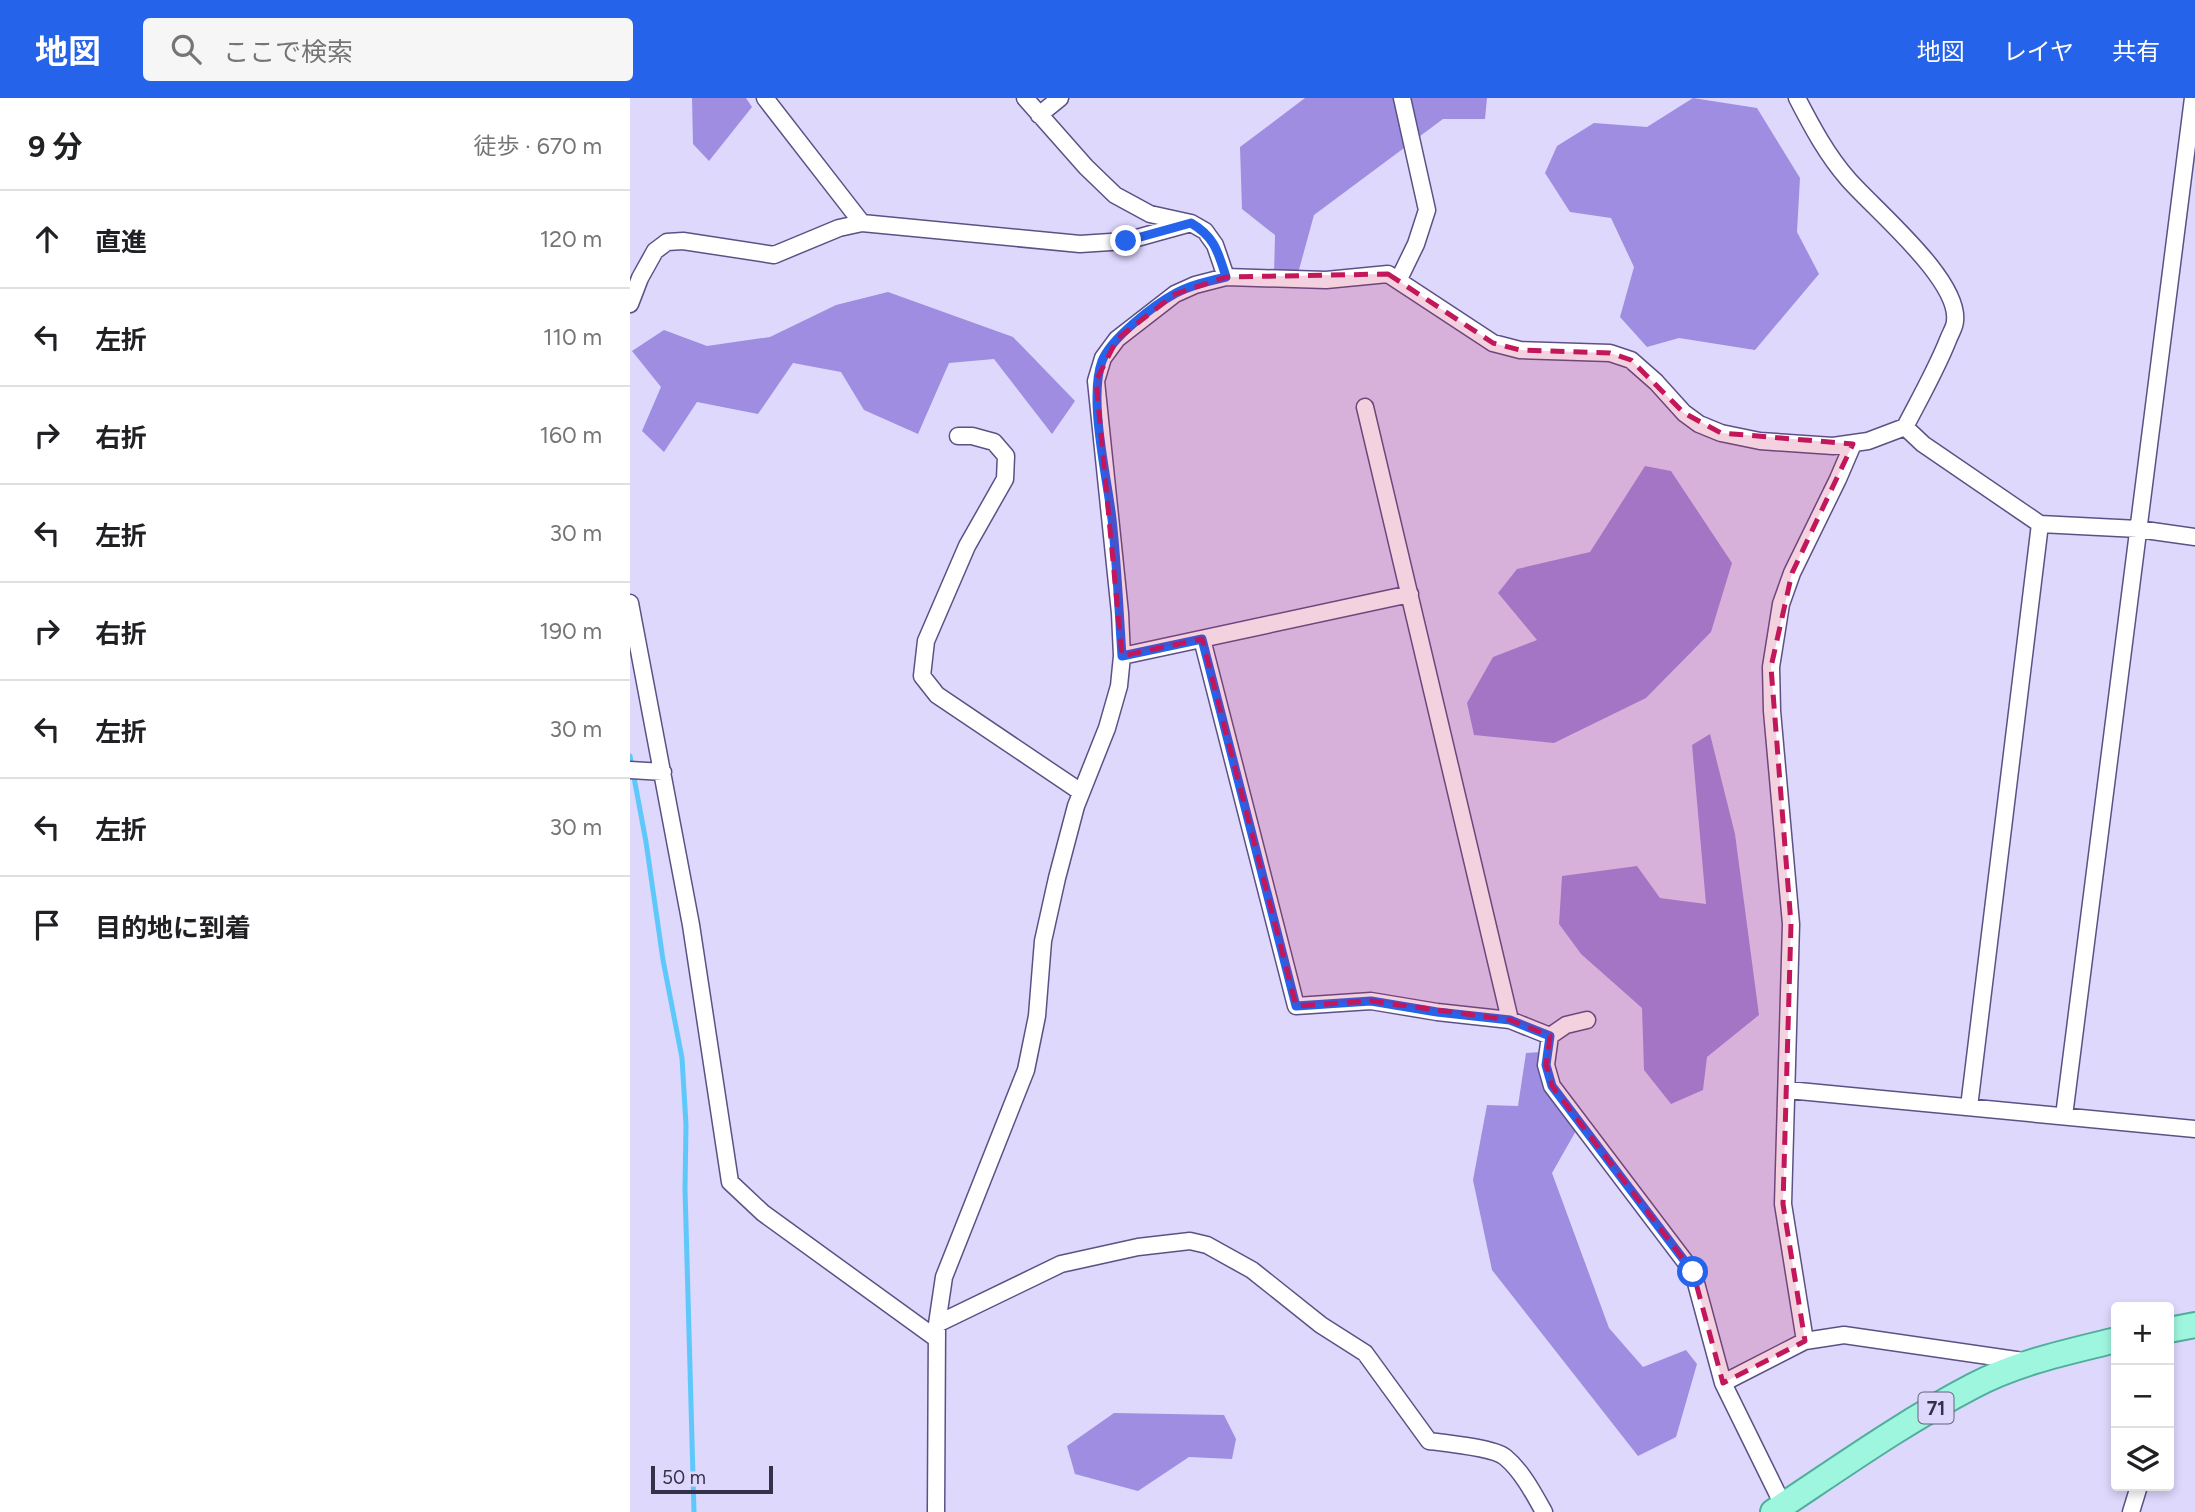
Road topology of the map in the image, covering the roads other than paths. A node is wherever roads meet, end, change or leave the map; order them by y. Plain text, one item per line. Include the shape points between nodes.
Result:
1 (765, 98) edge
2 (1025, 98) edge
3 (1060, 98) edge
4 (1402, 98) edge
5 (1797, 98) edge
6 (2193, 98) edge
7 (1039, 115) junction
8 (862, 223) junction
9 (1191, 223) junction
10 (1226, 277) junction
11 (1399, 279) junction
12 (630, 304) edge
13 (1365, 407) dead end
14 (1905, 426) junction
15 (958, 436) dead end
16 (1853, 444) junction
17 (2040, 524) junction
18 (2138, 529) junction
19 (2195, 537) edge
20 (1410, 594) junction
21 (630, 603) edge
22 (1202, 639) junction
23 (1122, 656) junction
24 (630, 770) edge
25 (663, 772) junction
26 (1081, 792) junction
27 (1510, 1020) junction
28 (1587, 1020) dead end
29 (1550, 1036) junction
30 (1788, 1090) junction
31 (1969, 1107) junction
32 (2064, 1116) junction
33 (2195, 1129) edge
34 (2195, 1325) edge
35 (2174, 1329) edge
36 (937, 1332) junction
37 (1805, 1341) junction
38 (2111, 1341) edge
39 (2029, 1362) junction
40 (1723, 1383) junction
41 (2137, 1491) edge
42 (1778, 1508) edge
43 (936, 1512) edge
44 (1545, 1512) edge
45 (2131, 1512) edge

1 - 8 street
2 - 7 street
3 - 7 street
4 - 11 street via 1427,209
5 - 14 street via 1847,178 1950,292 1955,321 1938,365
6 - 18 street
7 - 9 street via 1115,195 1150,215
8 - 9 street via 1080,244 1126,241
8 - 12 street via 774,255 667,242 655,251
9 - 10 street via 1205,231 1215,245
10 - 11 street via 1326,279 1388,274
10 - 23 street via 1175,294 1150,312 1117,339 1103,358 1096,381
11 - 16 street via 1493,343 1520,350 1610,353 1631,360 1684,413 1721,433 1760,441
13 - 20 street
14 - 16 street
14 - 17 street via 1923,444
15 - 26 street via 995,442 1006,456 1005,479 967,546 926,641 922,676 937,695
16 - 30 street via 1792,573 1781,604 1772,667 1791,924
17 - 18 street
17 - 31 street
18 - 19 street
18 - 32 street
20 - 22 street
20 - 27 street
21 - 25 street
22 - 23 street
22 - 27 street via 1296,1006 1371,1001
23 - 26 street via 1107,728
24 - 25 street
25 - 36 street via 730,1182 763,1213
26 - 36 street via 1043,941 1037,1016 1026,1070 944,1278
27 - 29 street
28 - 29 street via 1566,1025
29 - 40 street via 1546,1065 1552,1086 1693,1272
30 - 31 street
30 - 37 street via 1783,1204
31 - 32 street
32 - 33 street
34 - 35 main road
36 - 43 street
36 - 44 street via 1061,1264 1138,1247 1190,1241 1207,1245 1252,1270 1365,1353 1429,1441 1504,1456
37 - 39 street via 1844,1335
37 - 40 street
38 - 39 main road, 71
39 - 42 main road, 71 via 1974,1385
40 - 42 street
41 - 45 street

